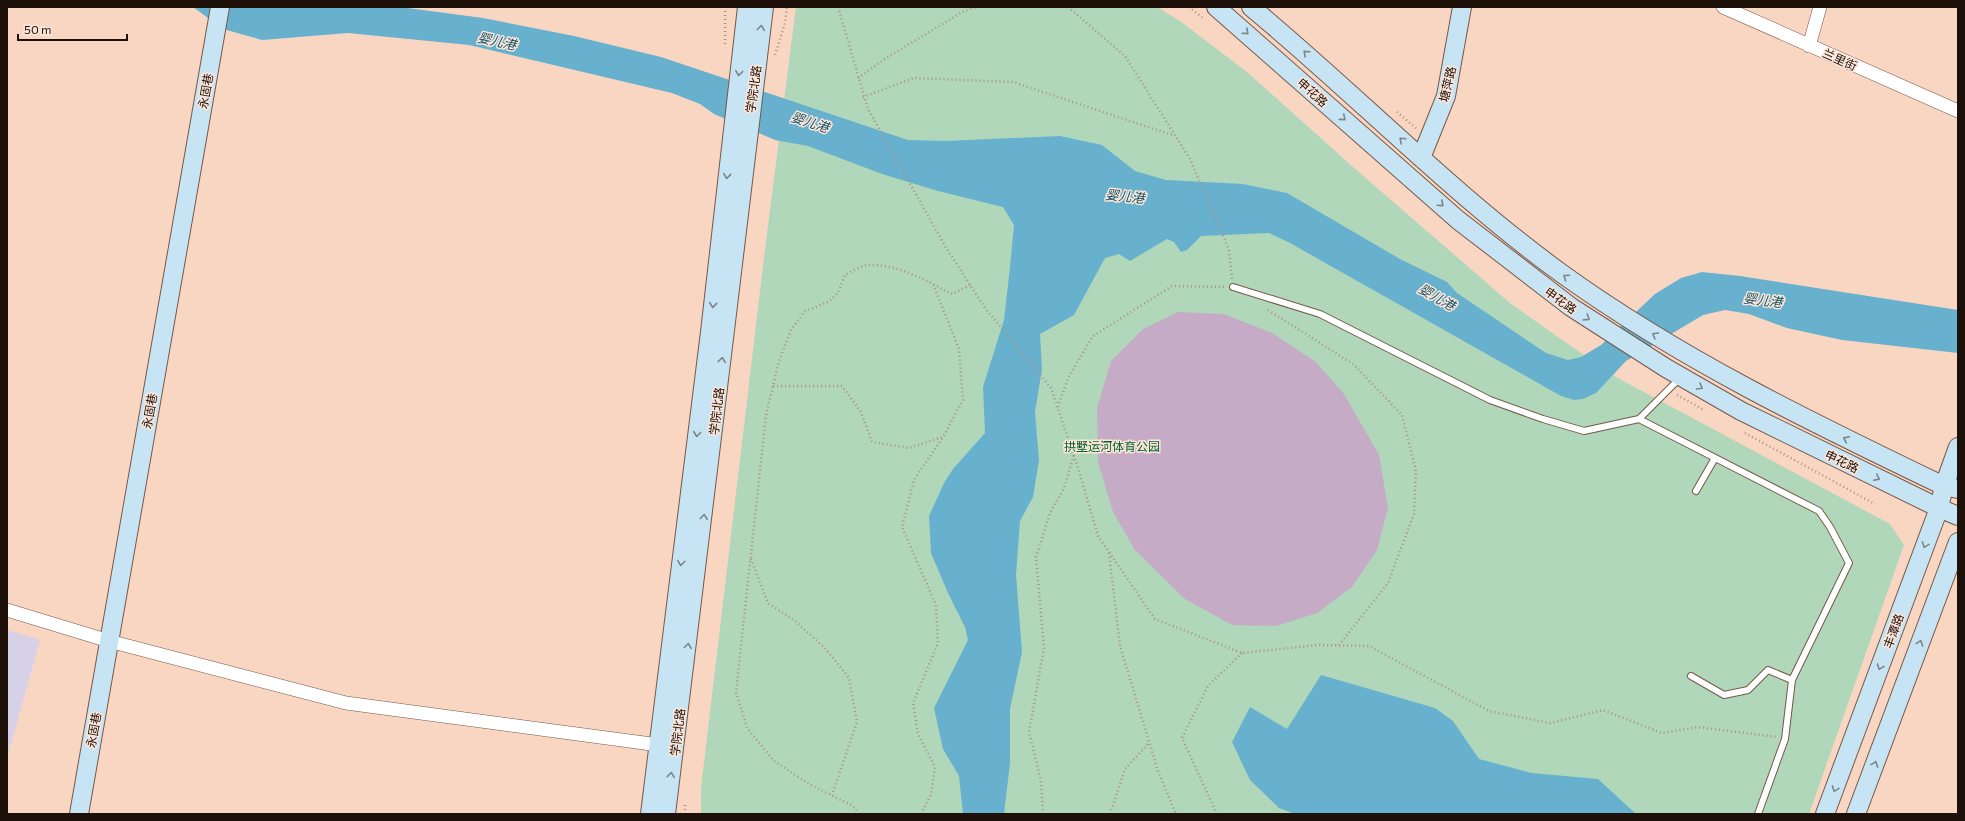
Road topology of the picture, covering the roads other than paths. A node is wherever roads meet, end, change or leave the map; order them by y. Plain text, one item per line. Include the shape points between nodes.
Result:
1 (220, 7) edge
2 (747, 7) edge
3 (764, 7) edge
4 (1216, 7) edge
5 (1251, 7) edge
6 (1462, 7) edge
7 (1723, 7) edge
8 (1820, 7) edge
9 (1808, 46) junction
10 (1958, 111) edge
11 (739, 138) junction
12 (1421, 158) junction
13 (1233, 287) road end
14 (1673, 372) junction
15 (1639, 419) junction
16 (1958, 447) edge
17 (1715, 458) junction
18 (1951, 488) edge
19 (1696, 491) dead end
20 (1939, 508) junction
21 (1958, 516) edge
22 (1958, 542) edge
23 (7, 610) edge
24 (109, 641) junction
25 (1691, 676) dead end
26 (1792, 680) junction
27 (659, 745) junction
28 (78, 814) edge
29 (650, 814) edge
30 (666, 814) edge
31 (1758, 814) edge
32 (1825, 814) edge
33 (1856, 814) edge

1 - 24 main road, 永固巷
2 -> 11 main road, 学院北路
11 -> 3 main road, 学院北路 via 755,77
4 -> 14 main road, 申花路 via 1458,220 1546,289
12 -> 5 main road, 申花路
6 - 12 main road, 塘萍路 via 1446,96
7 - 9 street, 兰里街
8 - 9 street
9 - 10 street, 兰里街
11 -> 27 main road, 学院北路 via 709,339
30 -> 11 main road, 学院北路 via 725,338
18 -> 12 main road, 申花路 via 1806,420 1621,315 1560,272
13 - 15 lane via 1320,314 1490,400 1543,420 1584,431
14 - 15 lane via 1668,389
14 -> 20 main road, 申花路 via 1741,411
15 - 17 lane
16 - 18 main road, 丰潭路
17 - 19 lane
17 - 26 lane via 1819,511 1830,526 1848,562
18 - 20 main road, 丰潭路
20 - 21 main road, 申花路
20 -> 32 main road, 丰潭路
33 -> 22 main road
23 - 24 street
24 - 27 street via 346,703
24 - 28 main road, 永固巷
25 - 26 lane via 1724,695 1748,690 1768,670
26 - 31 lane via 1785,738
27 - 29 main road, 学院北路

